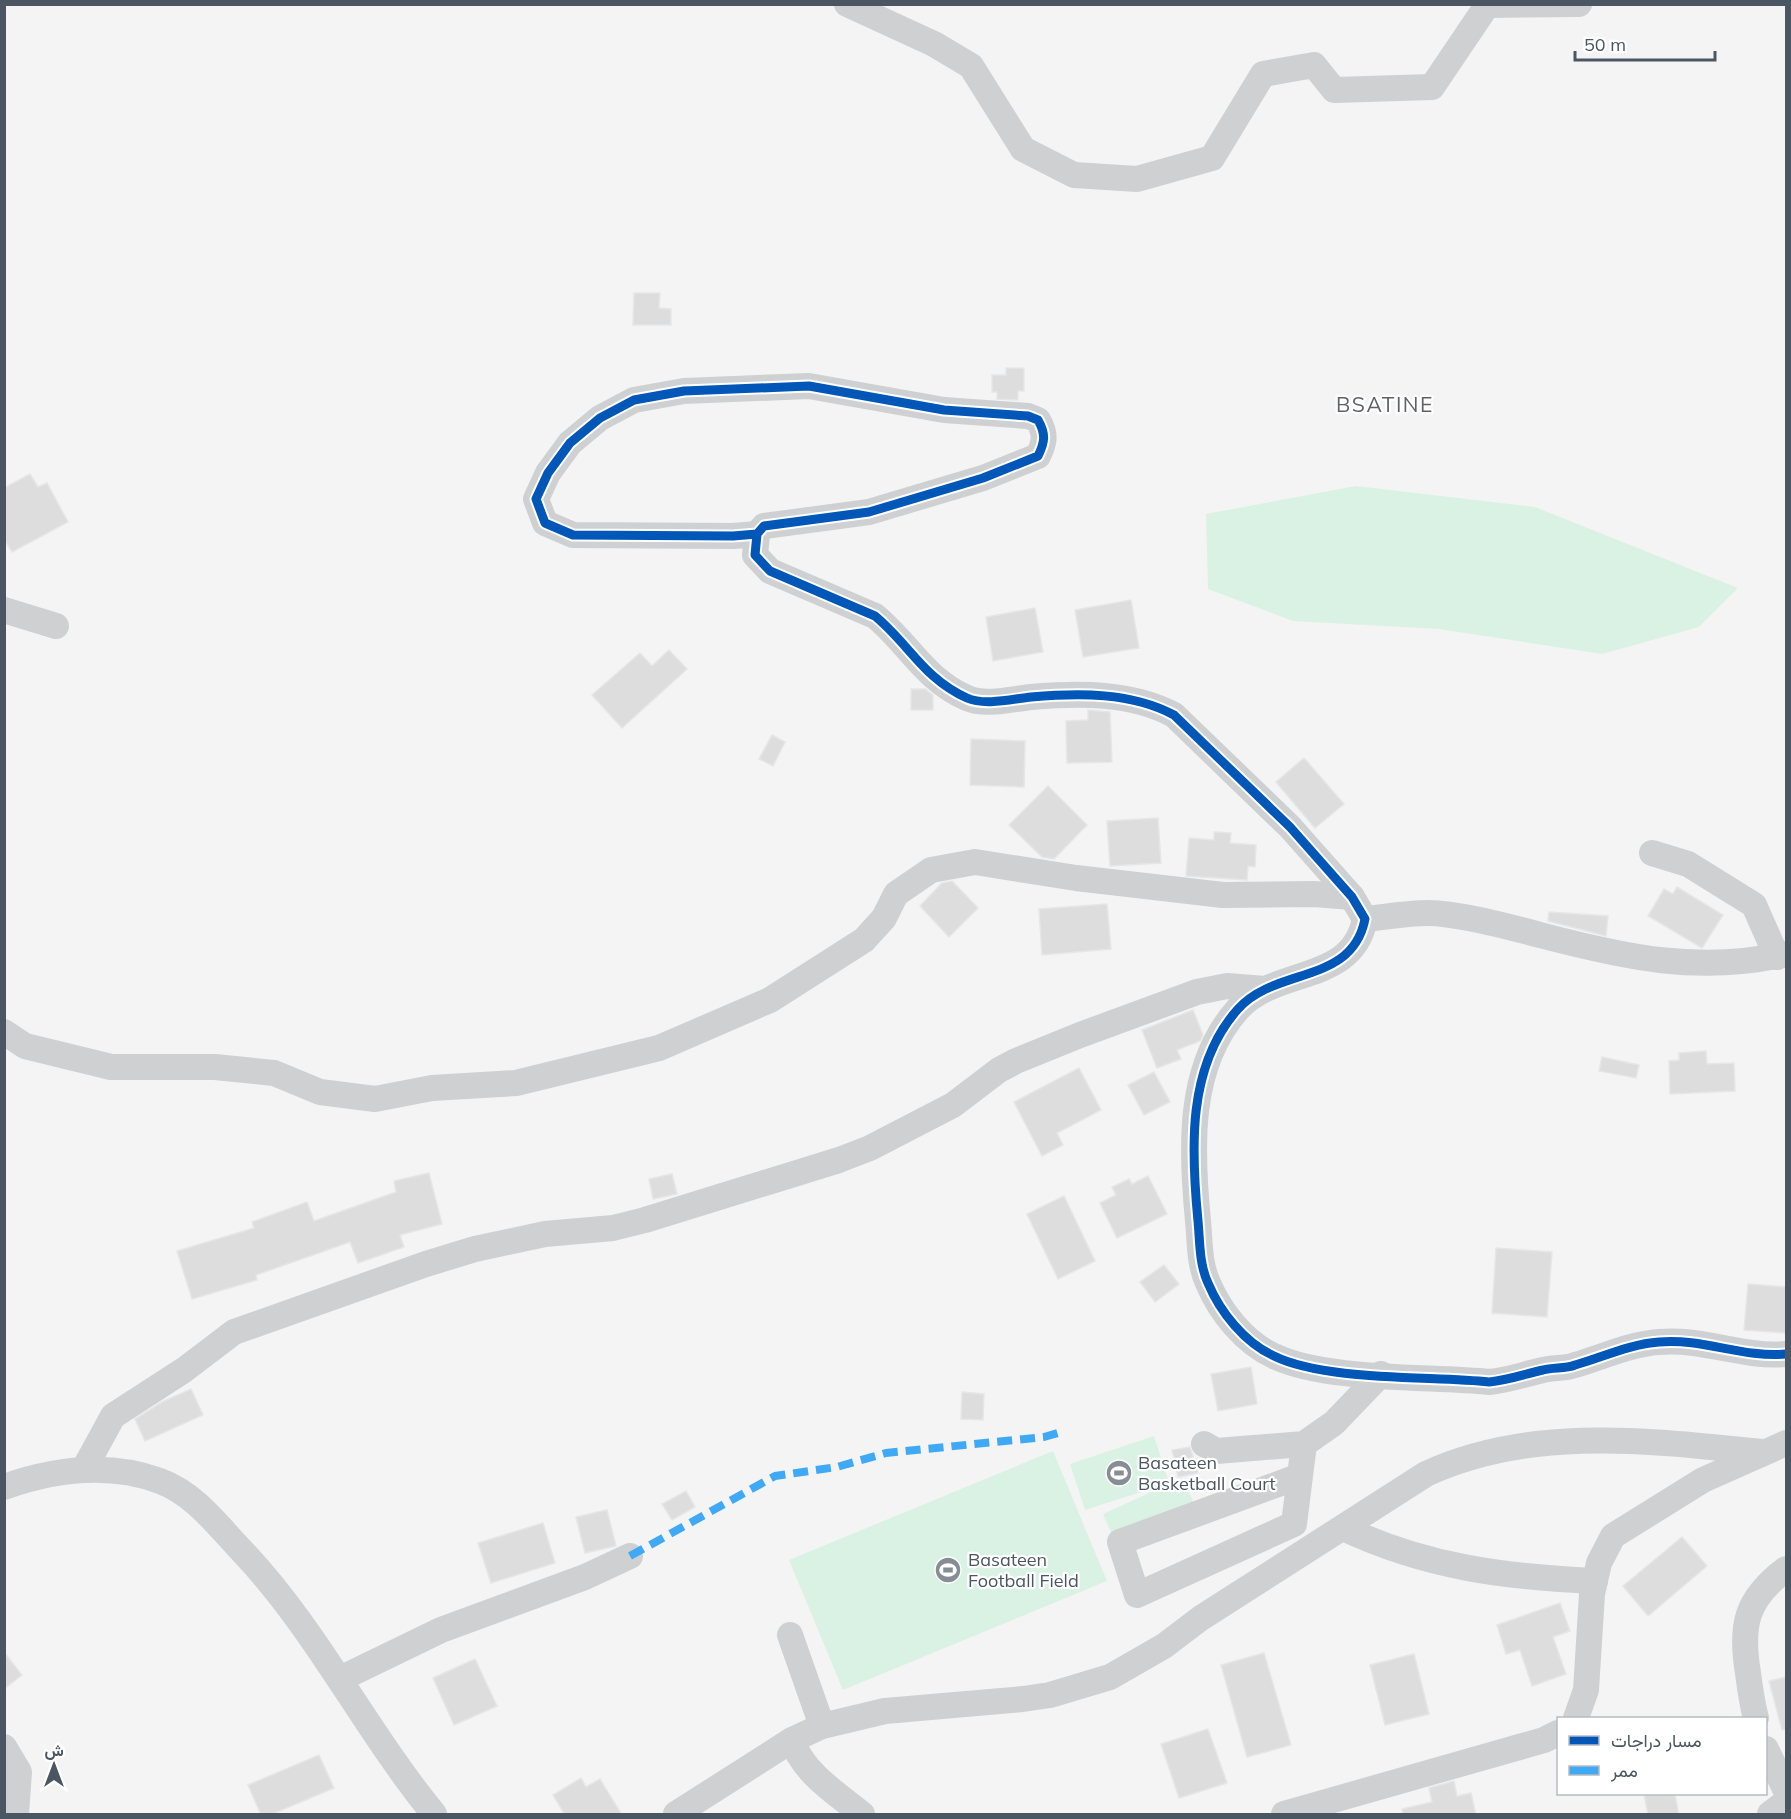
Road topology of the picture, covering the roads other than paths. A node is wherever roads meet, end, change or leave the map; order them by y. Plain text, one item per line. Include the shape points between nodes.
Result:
1 (847, 4) edge
2 (1579, 4) edge
3 (1488, 5) edge
4 (757, 534) junction
5 (4, 610) edge
6 (56, 626) dead end
7 (1652, 853) dead end
8 (1358, 908) junction
9 (1782, 956) edge
10 (1265, 989) junction
11 (4, 1032) edge
12 (1786, 1354) edge
13 (1381, 1374) junction
14 (1786, 1443) edge
15 (1204, 1444) dead end
16 (1304, 1444) junction
17 (1763, 1452) junction
18 (84, 1469) junction
19 (1300, 1476) junction
20 (4, 1486) edge
21 (1343, 1528) junction
22 (630, 1556) dead end
23 (1786, 1569) edge
24 (1595, 1581) junction
25 (790, 1635) dead end
26 (340, 1679) junction
27 (1577, 1717) edge
28 (1756, 1717) edge
29 (822, 1726) junction
30 (1557, 1734) edge
31 (792, 1740) junction
32 (4, 1747) edge
33 (1767, 1751) edge
34 (1786, 1791) edge
35 (1786, 1802) edge
36 (1286, 1814) edge
37 (16, 1815) edge
38 (434, 1815) edge
39 (676, 1815) edge
40 (862, 1815) edge
41 (1770, 1815) edge

1 - 3 street via 934,44 970,66 1023,149 1074,175 1137,179 1212,159 1263,74 1314,65 1334,90 1432,87
2 - 3 street
4 - 4 street via 764,526 773,524 869,512 1012,468 1038,456 1044,430 1038,420 1028,416 944,410 809,386 684,391 634,399 600,418 570,443 548,473 536,499 545,523 573,535
4 - 8 street via 755,555 765,567 875,616 925,670 970,699 1126,697 1152,703 1174,715 1290,827
5 - 6 street
7 - 9 street via 1688,864 1754,905
8 - 9 street via 1430,913 1653,961 1722,964
8 - 10 street via 1362,935 1354,948 1328,966
8 - 11 street via 1314,894 1223,894 975,862 931,870 896,894 884,918 864,940 770,1000 659,1048 516,1083 432,1088 375,1098 320,1092 274,1073 215,1067 111,1067 25,1046
10 - 13 street via 1240,1007 1219,1035 1199,1091 1194,1118 1194,1185 1207,1282 1224,1313 1273,1356 1329,1370
10 - 18 street via 1227,987 1197,992 1016,1060 952,1105 839,1160 645,1220 612,1228 545,1234 475,1249 234,1332 113,1416
12 - 13 street via 1755,1354 1682,1340 1641,1344 1572,1367 1490,1382
13 - 16 street via 1334,1423
14 - 17 street
15 - 16 street via 1216,1451
16 - 19 street
17 - 21 street via 1577,1440 1520,1444 1456,1460 1426,1474
17 - 24 street via 1703,1480 1613,1536
18 - 20 street via 49,1473
18 - 26 street via 131,1472 162,1482 196,1503 263,1571
19 - 19 street via 1294,1524 1137,1595 1120,1542
21 - 24 street via 1399,1552 1442,1563 1496,1573
21 - 29 street via 1110,1677 1041,1696 885,1711
22 - 26 street via 585,1577 441,1630
23 - 28 street via 1757,1596 1747,1614 1745,1655
24 - 27 street via 1586,1690
25 - 29 street
26 - 38 street
29 - 31 street
30 - 36 street
31 - 39 street
31 - 40 street via 796,1752 831,1792
32 - 37 street via 19,1772
33 - 34 street
35 - 41 street

